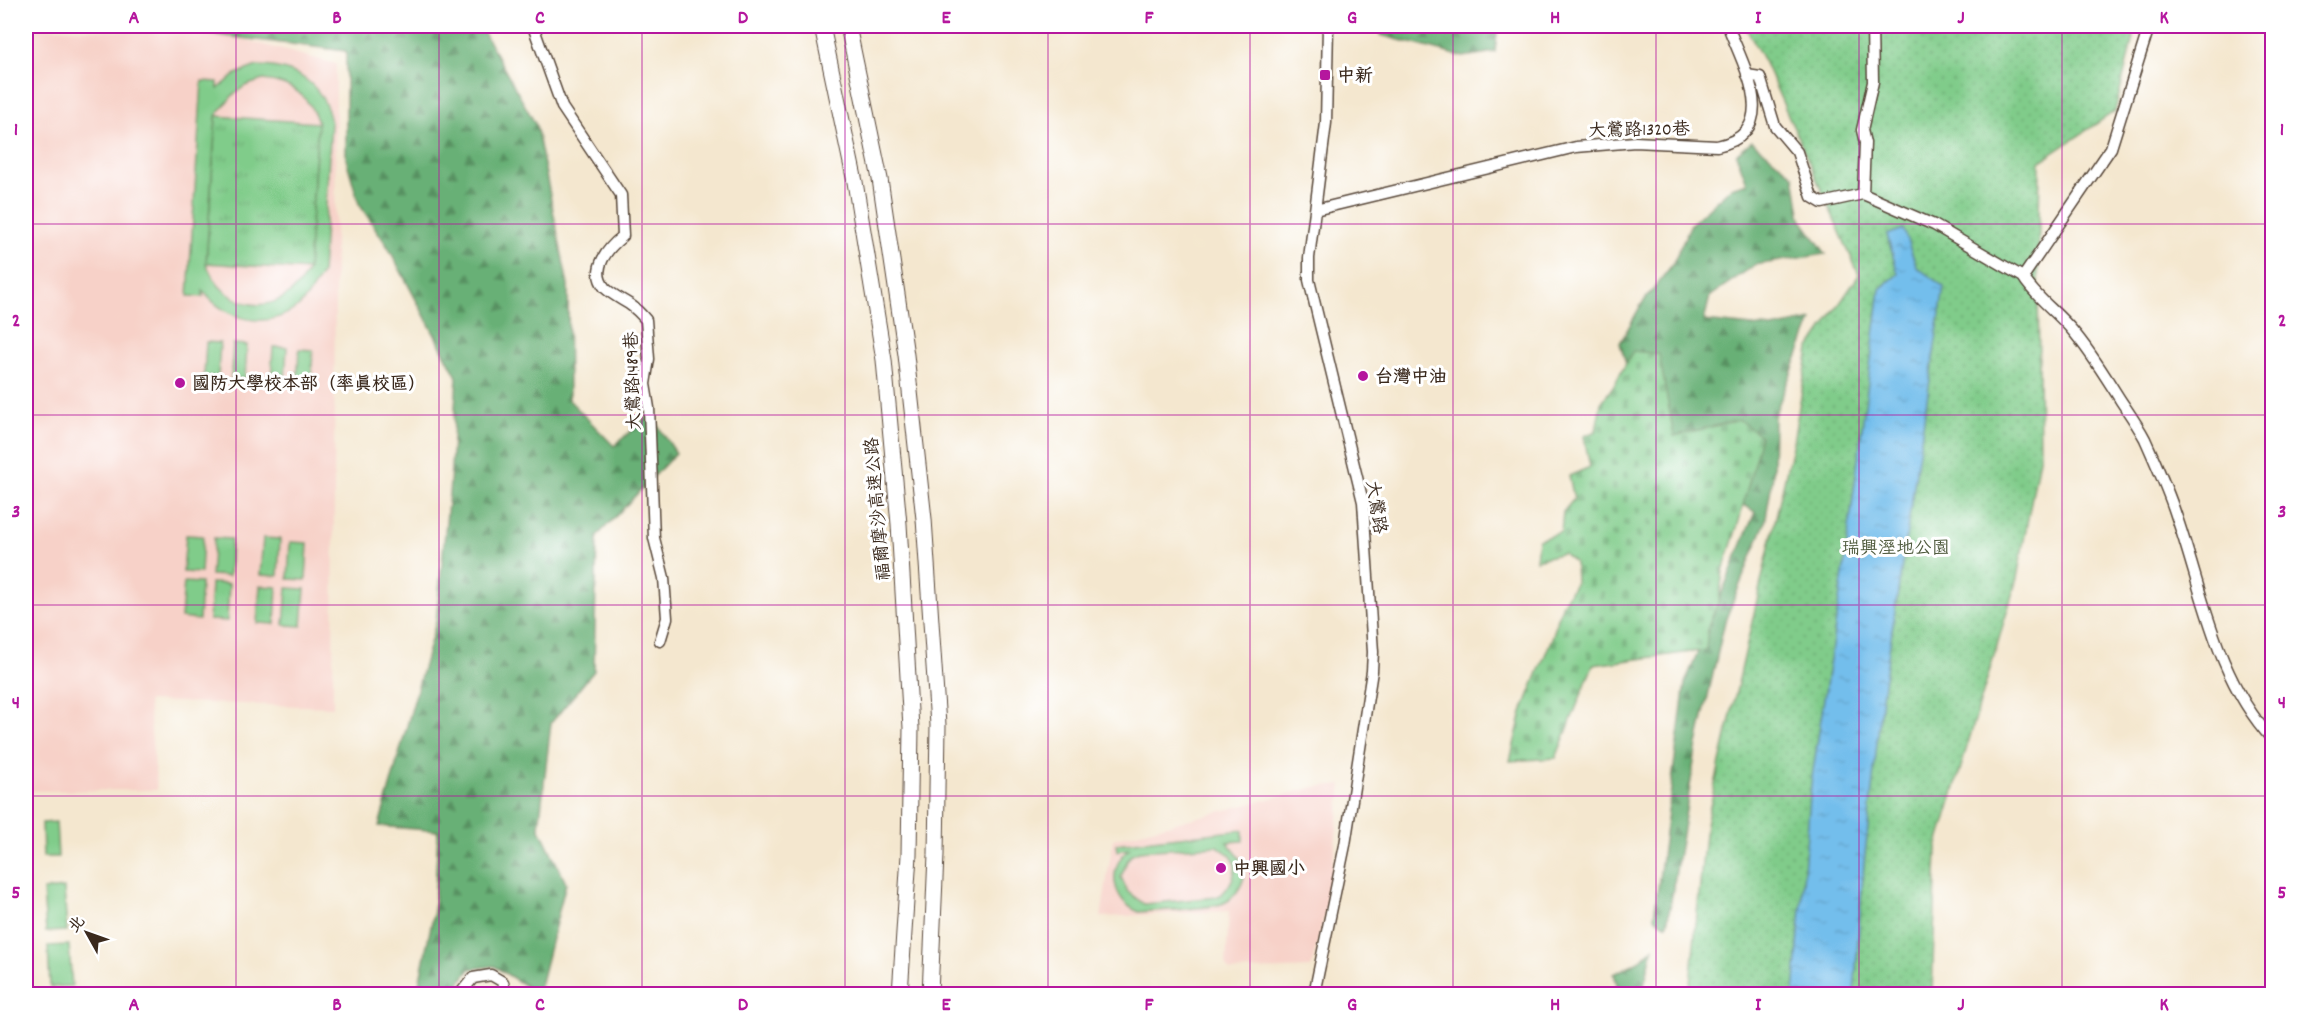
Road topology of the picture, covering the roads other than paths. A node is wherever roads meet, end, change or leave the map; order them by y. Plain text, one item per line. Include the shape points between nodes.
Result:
1 (533, 26) edge
2 (822, 26) edge
3 (848, 26) edge
4 (1328, 26) edge
5 (1728, 26) edge
6 (1872, 26) edge
7 (2148, 30) dead end
8 (1747, 75) junction
9 (1863, 194) junction
10 (1315, 210) junction
11 (2023, 277) junction
12 (660, 641) dead end
13 (2272, 739) edge
14 (460, 994) edge
15 (506, 994) edge
16 (900, 994) edge
17 (930, 994) edge
18 (1314, 994) edge

1 - 12 street, 大鶯路1489巷 via 562,107 621,195 623,236 602,258 600,276 607,290 646,320 649,359 645,384 654,538 664,578 667,618
2 - 16 highway, 福爾摩沙高速公路 via 855,182 884,360 899,524 911,728 909,855
3 - 17 highway via 880,179 906,355 924,519 938,725
4 - 10 street, 大鶯路 via 1326,123
5 - 8 street, 大鶯路1320巷
6 - 9 street via 1873,82 1862,130
7 - 11 street via 2111,148
8 - 9 street via 1760,77 1775,126 1797,152 1812,197 1822,203
8 - 10 street, 大鶯路1320巷 via 1755,112 1747,130 1728,144 1635,142 1576,147
9 - 11 street via 1934,225
10 - 18 street, 大鶯路 via 1309,280 1363,502 1373,652 1350,819
11 - 13 street via 2091,353 2144,438 2176,514 2211,630 2235,687
14 - 15 street via 473,978 491,975 503,982

